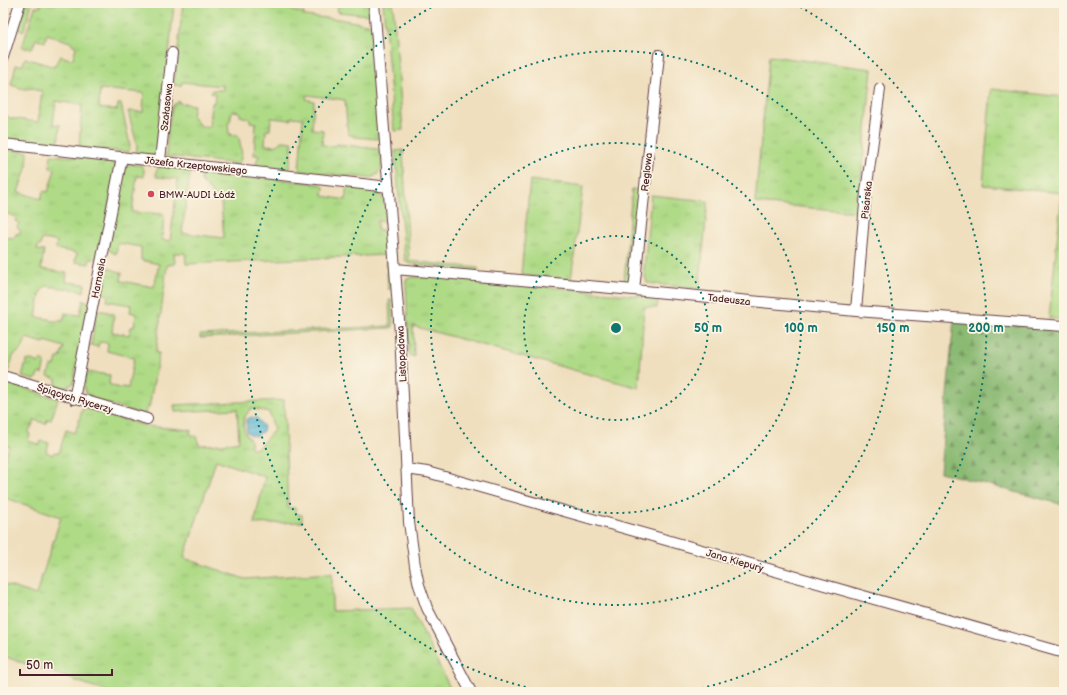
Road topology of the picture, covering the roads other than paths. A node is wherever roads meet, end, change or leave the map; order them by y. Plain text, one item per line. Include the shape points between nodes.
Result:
1 (20, 3) edge
2 (374, 3) edge
3 (4, 52) edge
4 (172, 53) dead end
5 (659, 55) dead end
6 (880, 89) dead end
7 (3, 144) edge
8 (122, 157) junction
9 (160, 160) junction
10 (389, 187) junction
11 (395, 269) junction
12 (634, 290) junction
13 (856, 311) junction
14 (1064, 326) edge
15 (3, 376) edge
16 (74, 399) junction
17 (147, 420) dead end
18 (406, 469) junction
19 (1064, 653) edge
20 (471, 692) edge

1 - 3 street
2 - 10 street, Listopadowa
4 - 9 street, Szałasowa
5 - 12 street, Reglowa
6 - 13 street, Pisarska via 866,192
7 - 8 street, Józefa Krzeptowskiego
8 - 9 street, Józefa Krzeptowskiego
8 - 16 street, Harnasia
9 - 10 street, Józefa Krzeptowskiego
10 - 11 street, Listopadowa
11 - 12 street, Tadeusza
11 - 18 street, Listopadowa
12 - 13 street, Tadeusza
13 - 14 street, Tadeusza
15 - 16 street, Śpiących Rycerzy
16 - 17 street, Śpiących Rycerzy
18 - 19 street, Jana Kiepury via 427,472
18 - 20 street, Listopadowa via 410,534 419,585 427,608

